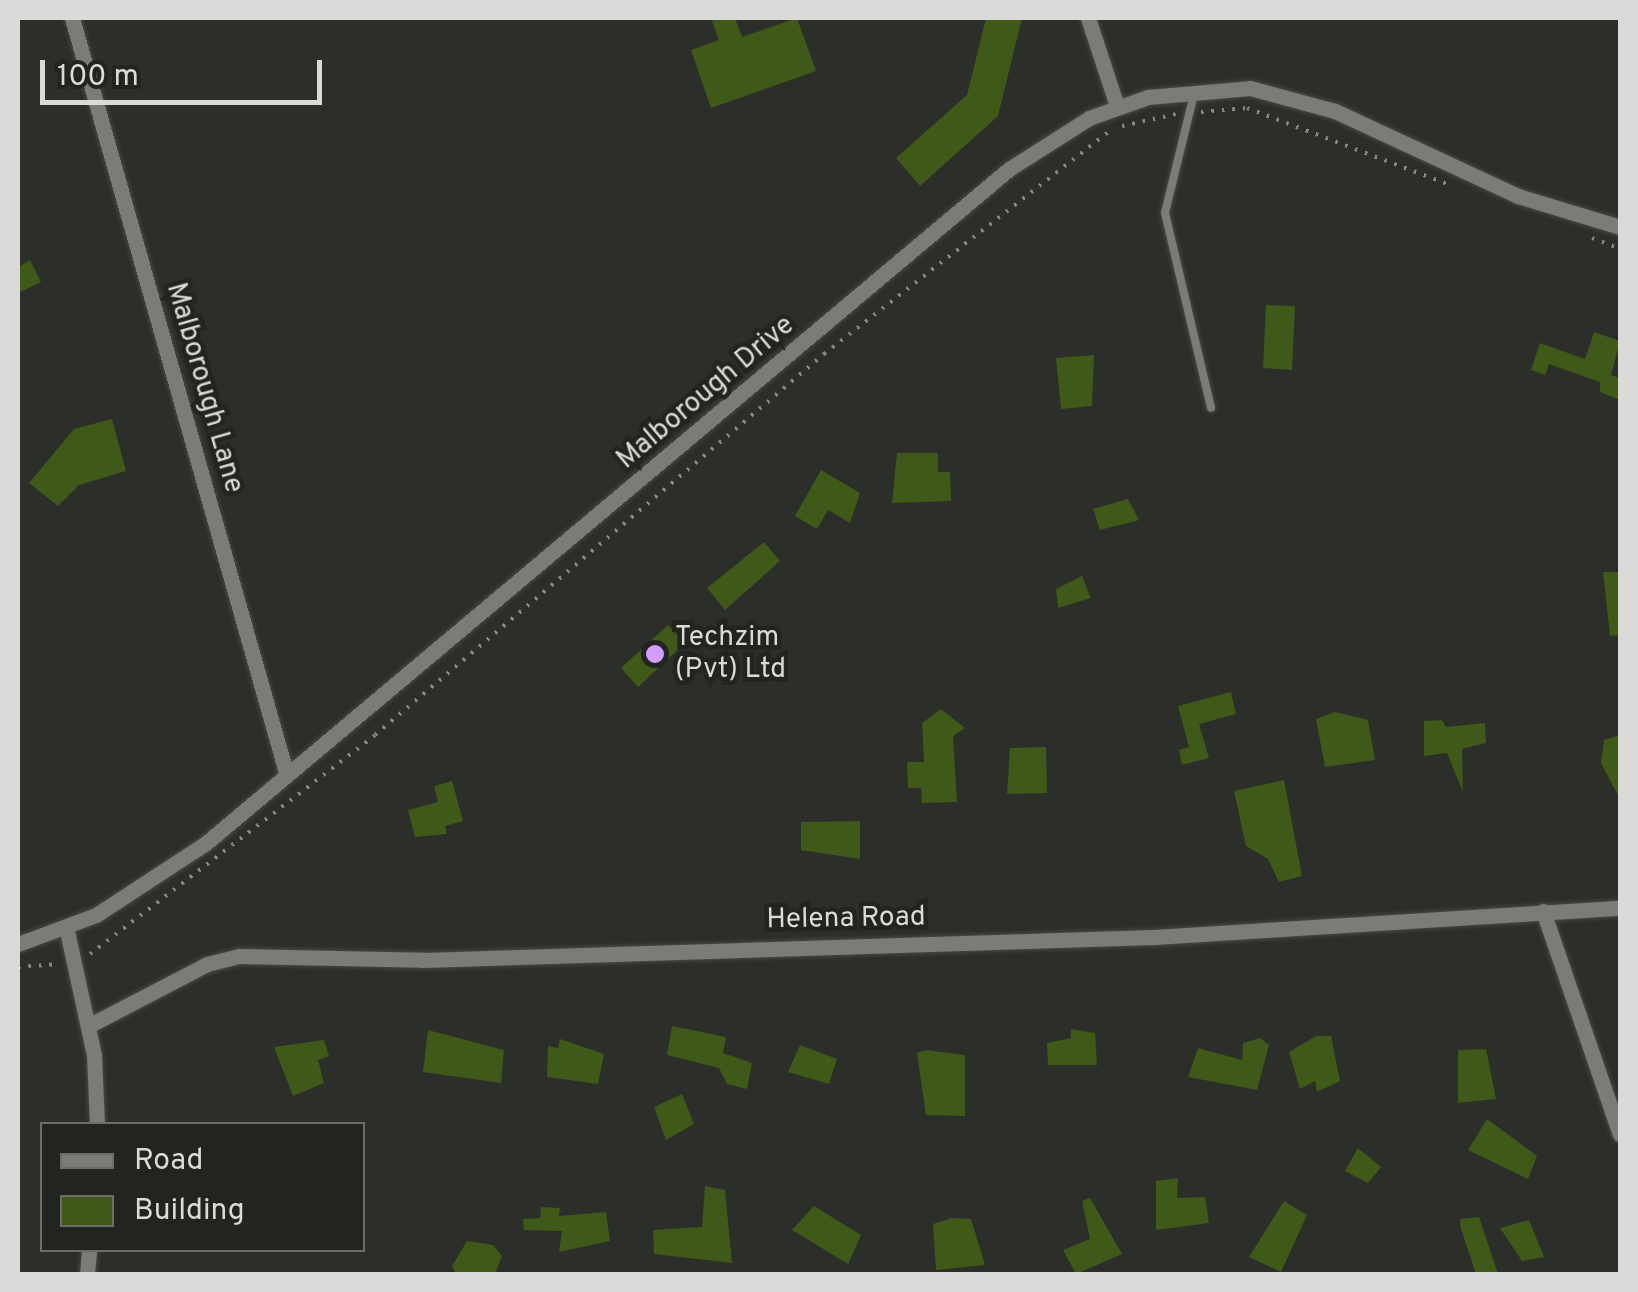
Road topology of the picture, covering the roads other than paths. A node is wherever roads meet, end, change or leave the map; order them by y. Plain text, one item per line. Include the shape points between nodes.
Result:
1 (72, 18) edge
2 (1088, 18) edge
3 (1195, 90) junction
4 (1117, 106) junction
5 (1620, 226) edge
6 (1210, 408) dead end
7 (286, 772) junction
8 (1620, 908) edge
9 (1544, 911) junction
10 (66, 930) junction
11 (18, 944) edge
12 (88, 1026) junction
13 (98, 1122) edge
14 (1620, 1134) edge

1 - 7 street, Malborough Lane
2 - 4 street
3 - 4 street, Malborough Drive
3 - 5 street, Malborough Drive via 1250,88 1303,100 1518,196
3 - 6 lane via 1165,222
4 - 7 street, Malborough Drive via 1010,169
7 - 10 street, Malborough Drive via 206,843
8 - 9 street, Helena Road
9 - 12 street, Helena Road via 1154,937 423,960 239,956 207,964
9 - 14 street
10 - 11 street
10 - 12 street
12 - 13 street

